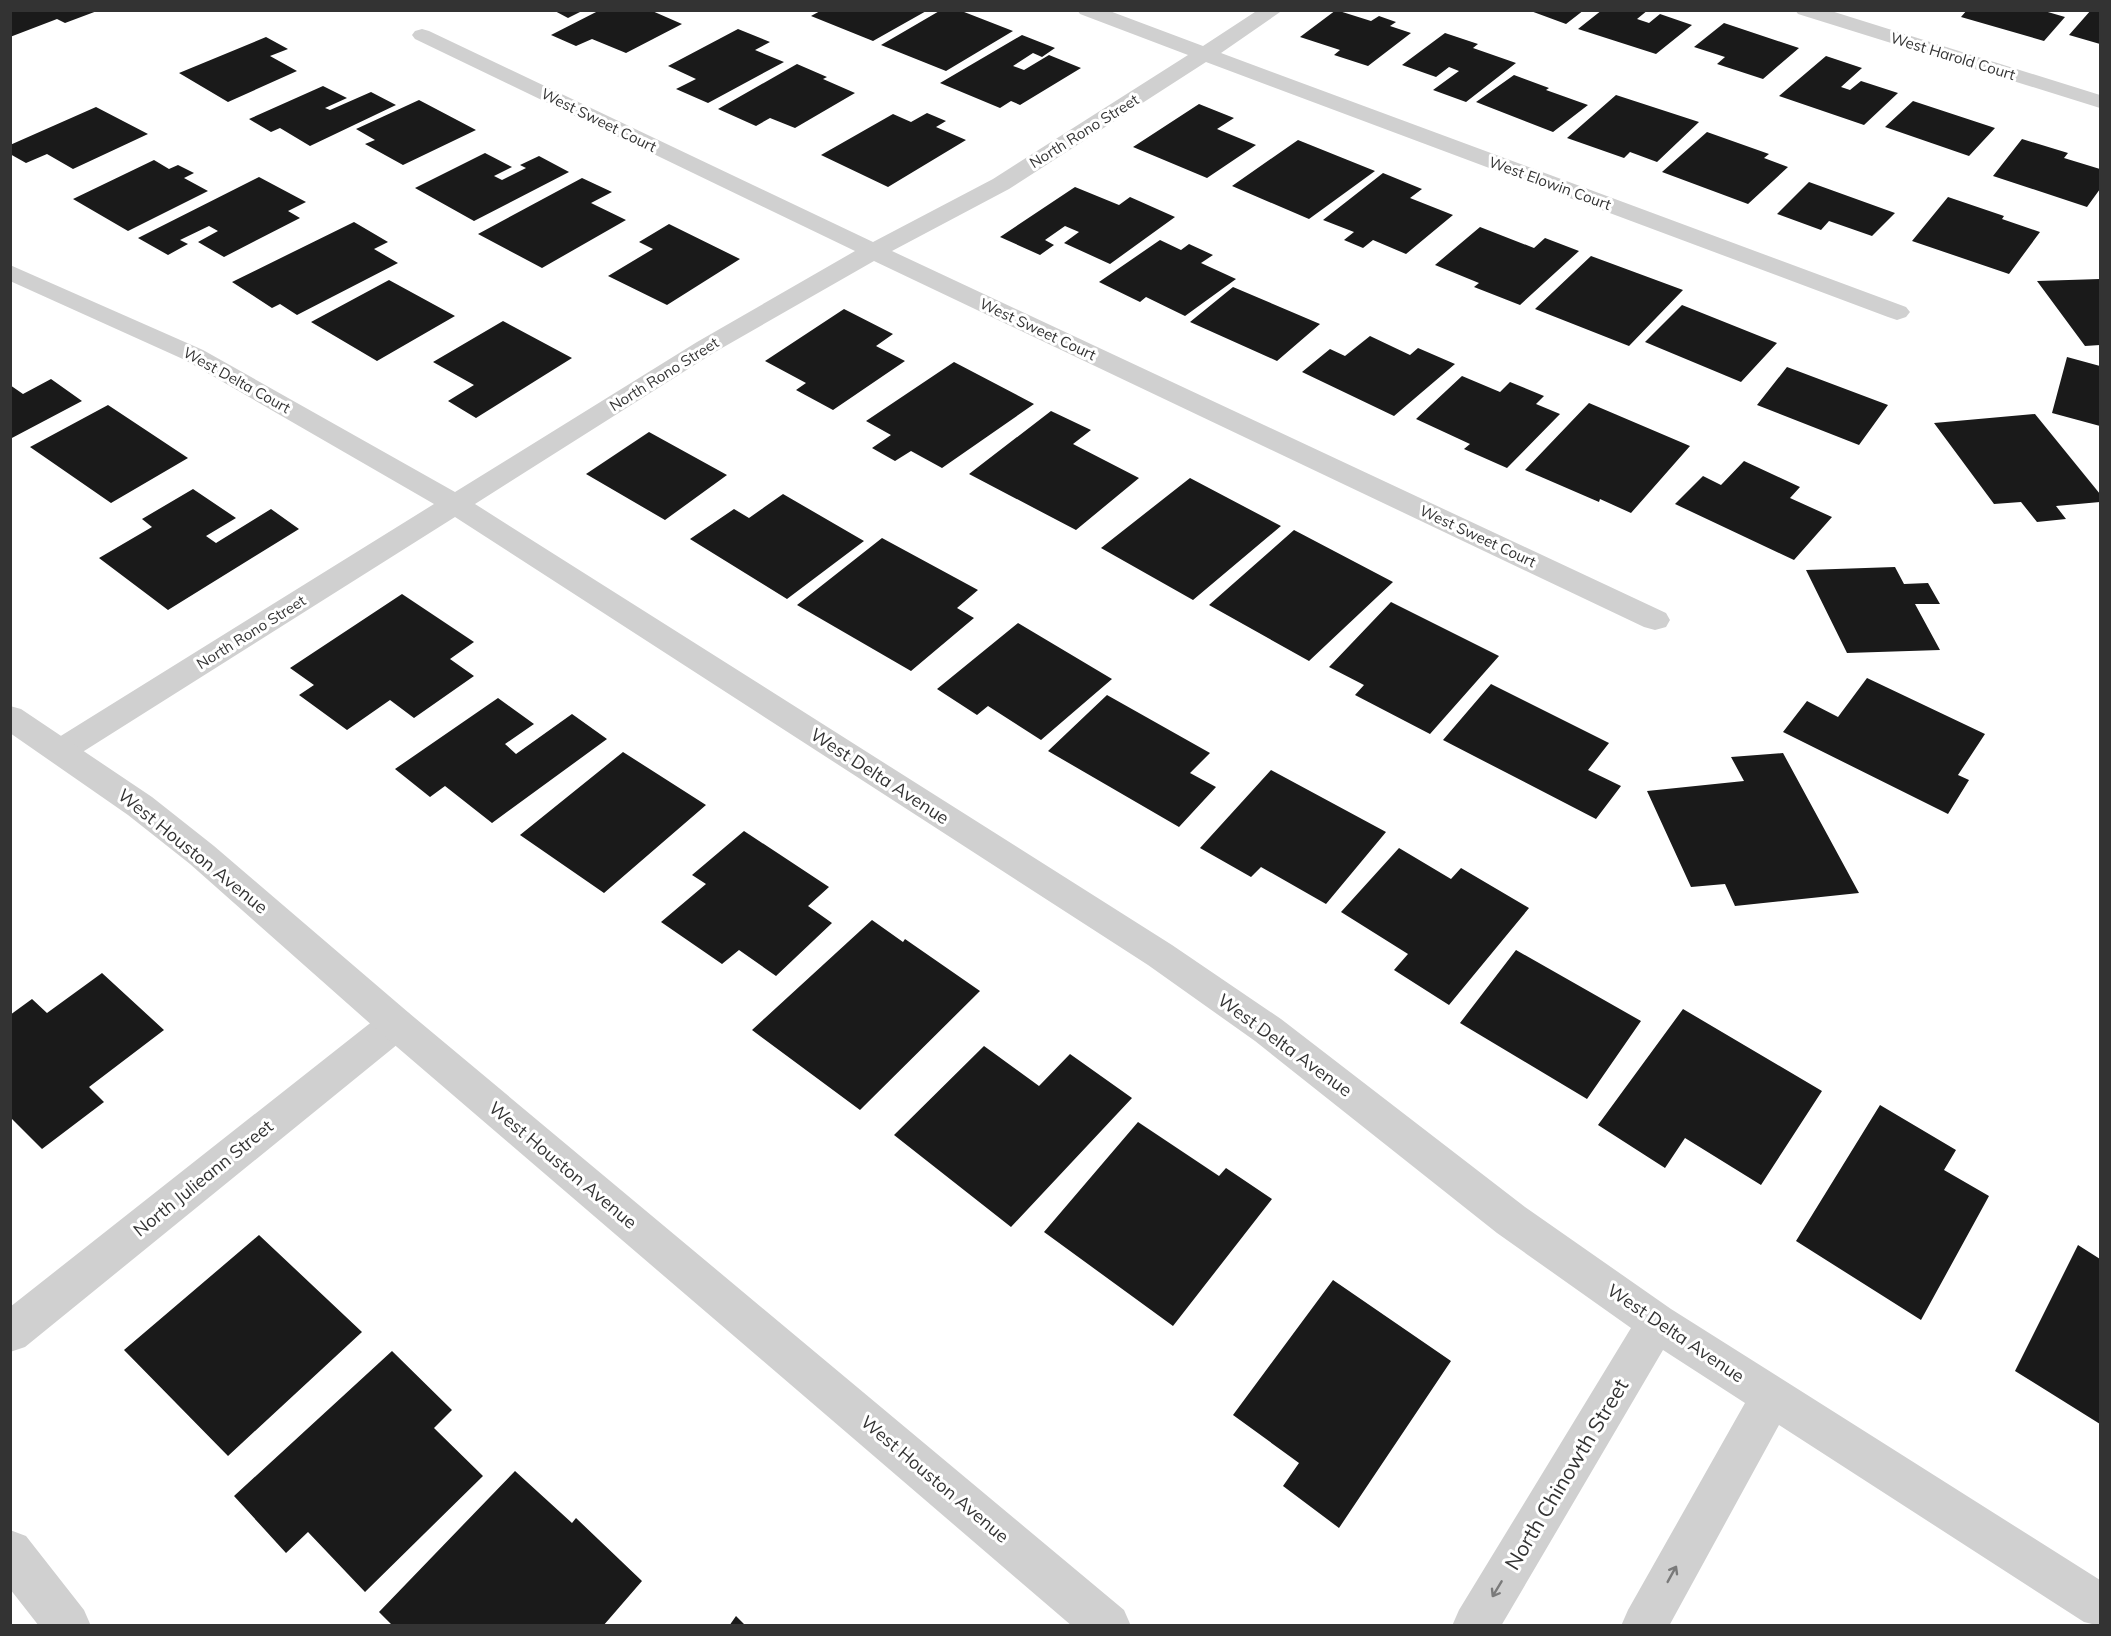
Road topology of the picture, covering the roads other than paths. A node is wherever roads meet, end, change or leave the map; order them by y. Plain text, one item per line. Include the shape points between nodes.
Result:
1 (1087, 10) edge
2 (1273, 10) edge
3 (1805, 10) edge
4 (422, 34) dead end
5 (1203, 55) junction
6 (2100, 102) edge
7 (873, 251) junction
8 (10, 272) edge
9 (1897, 312) dead end
10 (455, 504) junction
11 (1655, 620) dead end
12 (10, 717) edge
13 (62, 750) junction
14 (396, 1024) junction
15 (1657, 1323) junction
16 (10, 1332) edge
17 (1772, 1396) junction
18 (10, 1552) edge
19 (2100, 1606) edge
20 (68, 1626) edge
21 (1108, 1626) edge
22 (1475, 1626) edge
23 (1644, 1626) edge

1 - 5 street, West Elowin Court
2 - 5 street, North Rono Street
3 - 6 street, West Harold Court
4 - 7 street, West Sweet Court
5 - 7 street, North Rono Street via 1001,184
5 - 9 street, West Elowin Court
7 - 10 street, North Rono Street via 706,347
7 - 11 street, West Sweet Court
8 - 10 street, West Delta Court via 194,355
10 - 13 street, North Rono Street
10 - 15 street, West Delta Avenue via 1160,955 1268,1030 1511,1220
12 - 13 street, West Houston Avenue
13 - 14 street, West Houston Avenue via 202,855
14 - 16 street, North Julieann Street
14 - 21 street, West Houston Avenue
15 - 17 street, West Delta Avenue
15 -> 22 street, North Chinowth Street
17 - 19 street, West Delta Avenue
23 -> 17 street
18 - 20 street

